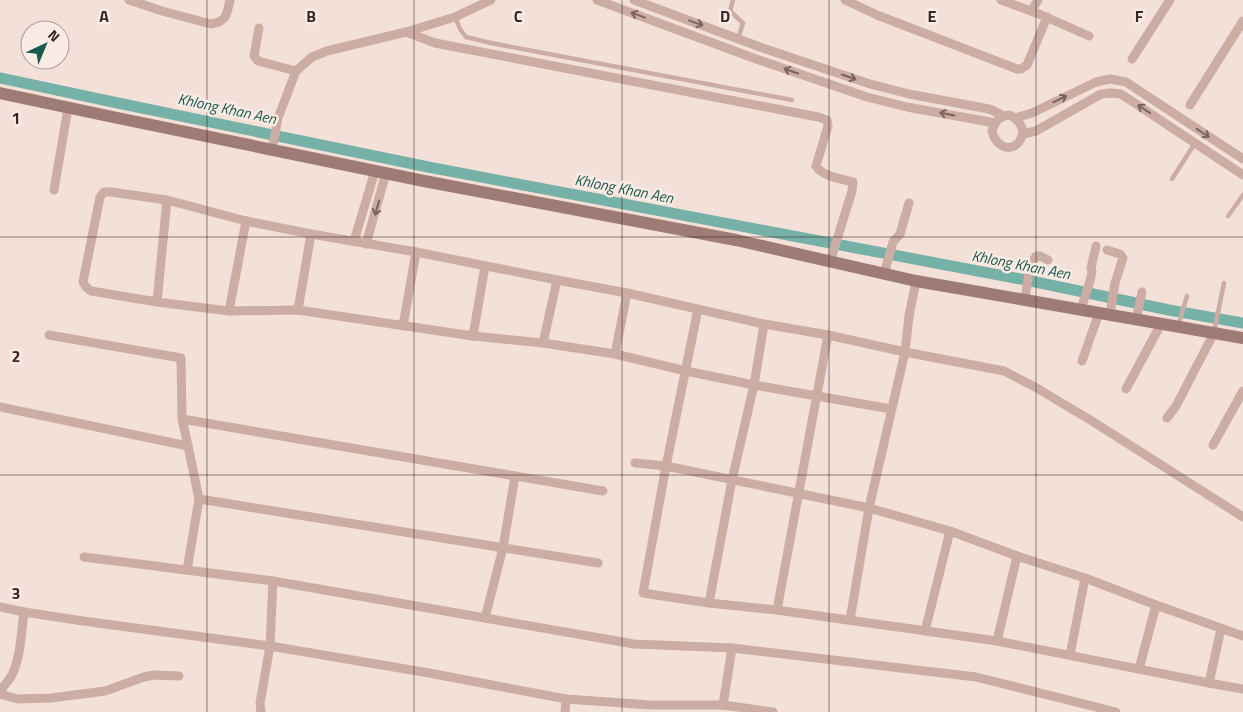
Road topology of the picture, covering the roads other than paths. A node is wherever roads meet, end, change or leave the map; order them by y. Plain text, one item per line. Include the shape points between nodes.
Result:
1 (129, 0) edge
2 (230, 0) edge
3 (491, 0) edge
4 (597, 0) edge
5 (634, 0) edge
6 (733, 0) edge
7 (845, 0) edge
8 (1001, 0) edge
9 (1038, 0) edge
10 (1170, 0) edge
11 (1031, 11) junction
12 (455, 17) junction
13 (1047, 17) junction
14 (1243, 21) edge
15 (258, 28) dead end
16 (406, 32) junction
17 (1089, 36) dead end
18 (738, 38) junction
19 (760, 47) junction
20 (756, 59) junction
21 (1132, 59) dead end
22 (296, 71) junction
23 (870, 84) junction
24 (0, 93) edge
25 (866, 97) junction
26 (792, 100) dead end
27 (1190, 105) dead end
28 (68, 108) junction
29 (1003, 116) junction
30 (1015, 118) junction
31 (995, 123) junction
32 (1023, 134) junction
33 (1195, 143) junction
34 (273, 147) junction
35 (1243, 159) edge
36 (380, 172) junction
37 (1243, 175) edge
38 (1172, 179) dead end
39 (54, 190) dead end
40 (1243, 195) edge
41 (167, 200) junction
42 (909, 203) dead end
43 (1228, 216) dead end
44 (246, 221) junction
45 (311, 234) junction
46 (354, 241) junction
47 (366, 244) junction
48 (1096, 246) dead end
49 (1107, 250) dead end
50 (416, 252) junction
51 (832, 256) junction
52 (1048, 260) dead end
53 (484, 266) junction
54 (885, 270) junction
55 (557, 280) junction
56 (916, 281) junction
57 (1224, 283) dead end
58 (1142, 292) dead end
59 (627, 293) junction
60 (1026, 295) junction
61 (1186, 298) dead end
62 (157, 302) junction
63 (1083, 304) junction
64 (698, 309) junction
65 (298, 310) junction
66 (229, 311) junction
67 (1107, 311) junction
68 (1137, 315) junction
69 (764, 324) junction
70 (1161, 324) junction
71 (1179, 325) junction
72 (403, 326) junction
73 (1215, 331) junction
74 (49, 334) dead end
75 (828, 334) junction
76 (473, 336) junction
77 (1243, 338) edge
78 (542, 343) junction
79 (905, 352) junction
80 (615, 354) junction
81 (1082, 361) dead end
82 (686, 371) junction
83 (754, 385) junction
84 (1126, 389) dead end
85 (1243, 391) edge
86 (816, 396) junction
87 (0, 407) edge
88 (891, 409) junction
89 (1168, 418) dead end
90 (182, 419) junction
91 (1212, 445) dead end
92 (188, 446) junction
93 (636, 463) dead end
94 (666, 466) junction
95 (515, 476) junction
96 (732, 480) junction
97 (603, 491) dead end
98 (798, 493) junction
99 (199, 499) junction
100 (869, 508) junction
101 (1243, 517) edge
102 (950, 531) junction
103 (503, 548) junction
104 (1017, 556) junction
105 (84, 557) dead end
106 (598, 563) dead end
107 (187, 570) junction
108 (1085, 578) junction
109 (273, 580) junction
110 (709, 603) junction
111 (1156, 605) junction
112 (0, 607) edge
113 (777, 610) junction
114 (24, 612) junction
115 (485, 618) junction
116 (850, 620) junction
117 (1221, 629) junction
118 (925, 631) junction
119 (1243, 636) edge
120 (997, 641) junction
121 (270, 646) junction
122 (732, 648) junction
123 (1070, 655) junction
124 (1139, 669) junction
125 (179, 676) dead end
126 (1209, 684) junction
127 (1243, 689) edge
128 (0, 692) edge
129 (566, 699) junction
130 (723, 705) junction
131 (261, 712) edge
132 (564, 712) edge
133 (773, 712) edge
134 (1116, 712) edge

1 - 2 street via 212,24 224,18
3 - 12 street
20 -> 4 street
5 -> 18 street
6 - 18 lane via 730,11 743,23
7 - 13 street via 1017,69 1027,64
8 - 11 street
9 - 11 street
10 - 21 street
11 - 13 street
12 - 16 street
12 - 26 lane via 466,37
13 - 17 street
14 - 27 street
15 - 22 street via 255,58
16 - 22 street via 327,51 312,57
16 - 51 street via 435,43 824,118 828,126 817,170 853,182
18 - 19 street
19 - 20 street
19 -> 23 street
25 -> 20 street
22 - 34 street via 278,118
23 - 25 street
23 - 29 street via 989,109
24 - 28 street
31 -> 25 street
28 - 34 street
28 - 39 street
29 - 30 street
29 - 31 street
30 - 32 street
30 -> 35 street via 1096,82 1110,79 1126,82
31 - 32 street via 993,136 1003,146 1014,145
33 -> 32 street via 1122,94 1110,92 1036,131
33 - 37 street
33 - 38 lane
34 - 36 street
36 - 46 street
36 -> 47 street
36 - 51 street
40 - 43 lane
41 - 44 street
41 - 62 street
41 - 62 street via 104,192 100,197 83,282 91,290
42 - 54 street
44 - 45 street
44 - 66 street
45 - 46 street
45 - 65 street
46 - 47 street
47 - 50 street
48 - 63 street
49 - 67 street via 1123,258
50 - 53 street
50 - 72 street
51 - 54 street
52 - 60 street via 1036,256
53 - 55 street
53 - 76 street
54 - 56 street
55 - 59 street
55 - 78 street
56 - 60 street
56 - 79 street
57 - 73 lane
58 - 68 street
59 - 64 street
59 - 80 street
60 - 63 street
61 - 71 lane
62 - 66 street
63 - 67 street
64 - 69 street
64 - 82 street
65 - 66 street
65 - 72 street
67 - 68 street
67 - 81 street
68 - 70 street
69 - 75 street
69 - 83 street
70 - 71 street
70 - 84 street
71 - 73 street
72 - 76 street
73 - 77 street
73 - 89 street
74 - 90 street via 181,358
75 - 79 street
75 - 86 street
76 - 78 street
78 - 80 street
79 - 88 street
79 - 101 street via 1004,371 1092,421
80 - 82 street
82 - 83 street
82 - 94 street
83 - 86 street
83 - 96 street
85 - 91 street
86 - 88 street
86 - 98 street
87 - 92 street
88 - 100 street
90 - 92 street
90 - 95 street
92 - 99 street
93 - 94 street
94 - 96 street
94 - 110 street via 643,593
95 - 97 street
95 - 103 street
96 - 98 street
96 - 110 street
98 - 100 street
98 - 113 street
99 - 103 street
99 - 107 street
100 - 102 street
100 - 116 street
102 - 104 street
102 - 118 street
103 - 106 street
103 - 115 street
104 - 108 street
104 - 120 street
105 - 107 street
107 - 109 street
108 - 111 street
108 - 123 street
109 - 115 street
109 - 121 street
110 - 113 street
111 - 117 street
111 - 124 street
112 - 114 street
113 - 116 street
114 - 121 street
114 - 128 street via 15,666
115 - 122 street via 634,644
116 - 118 street
117 - 119 street
117 - 126 street
118 - 120 street
120 - 123 street
121 - 129 street
121 - 131 street
122 - 130 street
122 - 134 street via 976,678
123 - 124 street
124 - 126 street
125 - 128 street via 154,675 105,691 51,698 18,699
126 - 127 street
129 - 130 street
129 - 132 street
130 - 133 street

